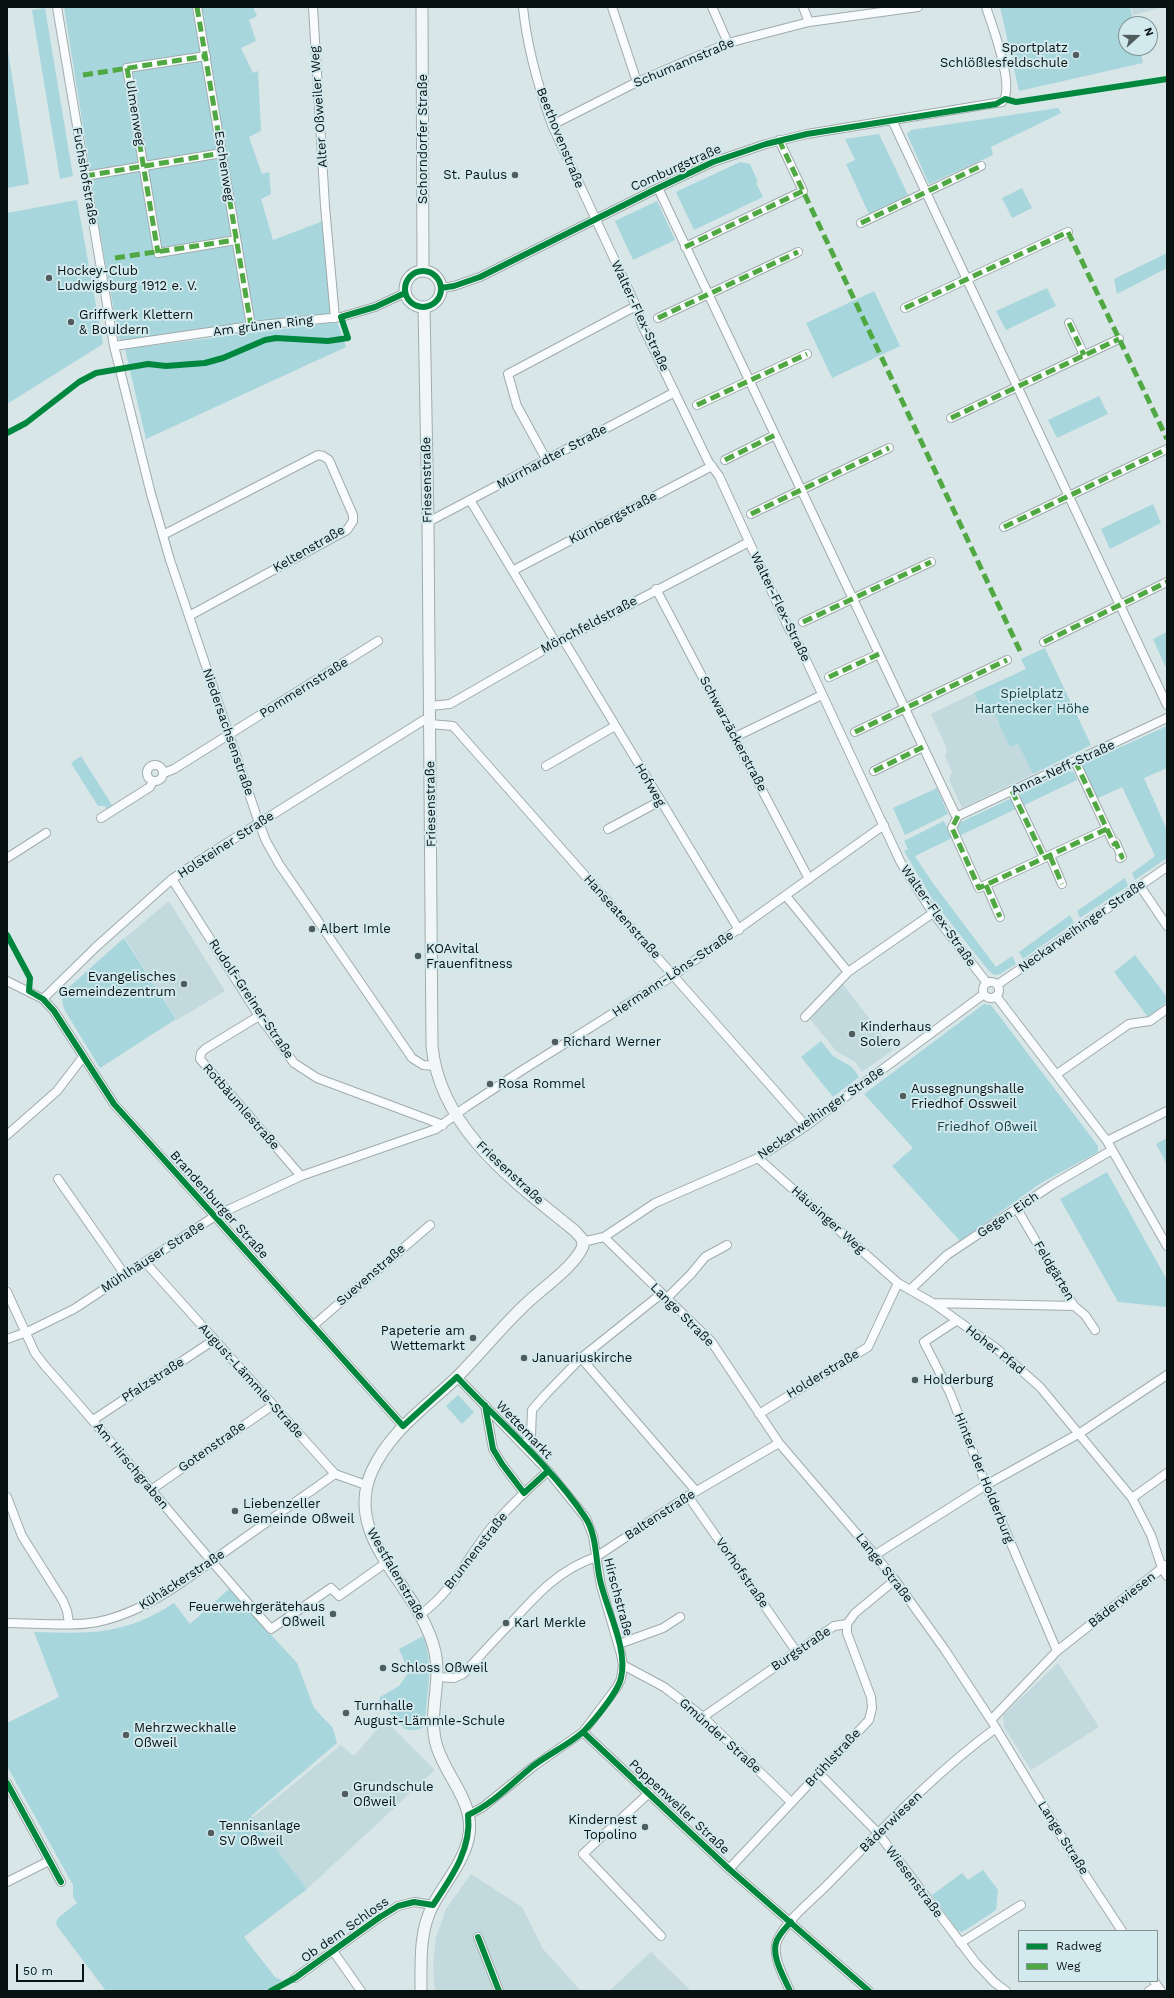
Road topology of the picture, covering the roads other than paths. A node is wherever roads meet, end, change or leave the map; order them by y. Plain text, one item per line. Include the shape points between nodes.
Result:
1 (57, 7) edge
2 (197, 7) edge
3 (313, 7) edge
4 (422, 7) edge
5 (523, 7) edge
6 (612, 7) edge
7 (712, 7) edge
8 (803, 7) edge
9 (918, 7) edge
10 (986, 7) edge
11 (898, 8) edge
12 (809, 22) junction
13 (728, 43) junction
14 (206, 56) junction
15 (637, 82) junction
16 (892, 120) junction
17 (552, 125) junction
18 (779, 140) junction
19 (222, 153) junction
20 (144, 166) junction
21 (982, 166) dead end
22 (85, 176) junction
23 (658, 188) junction
24 (924, 192) junction
25 (595, 219) junction
26 (861, 223) dead end
27 (1068, 232) dead end
28 (236, 240) junction
29 (685, 247) junction
30 (798, 252) dead end
31 (423, 270) junction
32 (966, 279) junction
33 (441, 288) junction
34 (405, 293) junction
35 (708, 295) junction
36 (636, 306) junction
37 (424, 307) junction
38 (905, 308) dead end
39 (338, 317) junction
40 (658, 318) dead end
41 (1069, 323) dead end
42 (251, 326) junction
43 (1119, 339) dead end
44 (114, 346) junction
45 (807, 354) dead end
46 (1084, 355) junction
47 (750, 381) junction
48 (1016, 387) junction
49 (675, 392) junction
50 (697, 405) dead end
51 (951, 418) dead end
52 (775, 435) junction
53 (889, 448) dead end
54 (1167, 449) edge
55 (546, 459) junction
56 (725, 460) dead end
57 (712, 466) junction
58 (802, 490) junction
59 (1069, 497) junction
60 (470, 500) junction
61 (751, 514) dead end
62 (428, 522) junction
63 (1004, 527) dead end
64 (163, 535) junction
65 (749, 542) junction
66 (931, 562) dead end
67 (514, 570) junction
68 (1167, 582) edge
69 (656, 589) junction
70 (852, 599) junction
71 (1120, 605) junction
72 (189, 616) junction
73 (803, 622) dead end
74 (378, 641) dead end
75 (560, 641) junction
76 (1044, 642) dead end
77 (878, 654) junction
78 (1007, 660) dead end
79 (829, 677) dead end
80 (822, 695) junction
81 (1167, 705) edge
82 (430, 706) junction
83 (905, 708) junction
84 (1167, 718) edge
85 (430, 722) junction
86 (615, 726) junction
87 (855, 732) dead end
88 (229, 735) junction
89 (735, 736) junction
90 (923, 747) junction
91 (1075, 761) junction
92 (546, 766) dead end
93 (874, 771) dead end
94 (164, 772) junction
95 (153, 780) junction
96 (1012, 791) junction
97 (660, 801) junction
98 (958, 816) junction
99 (101, 818) dead end
100 (259, 823) junction
101 (884, 826) junction
102 (608, 829) dead end
103 (1107, 829) junction
104 (46, 833) dead end
105 (1047, 857) junction
106 (7, 858) edge
107 (1120, 858) dead end
108 (1167, 867) edge
109 (172, 879) junction
110 (809, 879) junction
111 (1062, 884) dead end
112 (986, 885) junction
113 (1140, 886) junction
114 (786, 896) junction
115 (934, 913) junction
116 (1000, 917) dead end
117 (1167, 926) edge
118 (739, 930) junction
119 (848, 972) junction
120 (674, 975) junction
121 (7, 981) edge
122 (986, 983) junction
123 (997, 985) junction
124 (984, 994) junction
125 (996, 996) junction
126 (43, 999) junction
127 (1167, 1009) edge
128 (259, 1016) junction
129 (805, 1017) dead end
130 (82, 1057) junction
131 (435, 1066) junction
132 (1057, 1074) junction
133 (1167, 1111) edge
134 (456, 1114) junction
135 (443, 1125) junction
136 (806, 1126) junction
137 (7, 1135) edge
138 (1106, 1141) junction
139 (1112, 1150) junction
140 (758, 1158) junction
141 (301, 1176) junction
142 (58, 1179) dead end
143 (1017, 1209) junction
144 (215, 1216) junction
145 (430, 1225) dead end
146 (604, 1237) junction
147 (582, 1242) junction
148 (727, 1245) dead end
149 (1167, 1246) edge
150 (145, 1262) junction
151 (125, 1275) junction
152 (898, 1283) junction
153 (911, 1289) junction
154 (7, 1292) edge
155 (664, 1297) junction
156 (933, 1303) junction
157 (1074, 1306) junction
158 (956, 1321) junction
159 (314, 1325) junction
160 (1095, 1330) dead end
161 (27, 1332) junction
162 (7, 1339) edge
163 (214, 1340) junction
164 (581, 1358) junction
165 (1167, 1375) edge
166 (457, 1377) junction
167 (273, 1405) junction
168 (485, 1405) junction
169 (759, 1414) junction
170 (93, 1420) junction
171 (403, 1426) junction
172 (1080, 1433) junction
173 (779, 1443) junction
174 (524, 1446) junction
175 (548, 1471) junction
176 (1167, 1473) edge
177 (334, 1474) junction
178 (366, 1485) junction
179 (986, 1485) junction
180 (151, 1490) junction
181 (696, 1491) junction
182 (524, 1494) junction
183 (688, 1496) junction
184 (7, 1497) edge
185 (1132, 1498) junction
186 (875, 1555) junction
187 (596, 1557) junction
188 (211, 1562) junction
189 (387, 1562) junction
190 (1165, 1566) edge
191 (1167, 1576) edge
192 (895, 1580) junction
193 (421, 1614) junction
194 (680, 1617) dead end
195 (7, 1623) edge
196 (69, 1623) junction
197 (847, 1624) junction
198 (619, 1644) junction
199 (796, 1651) junction
200 (1057, 1651) junction
201 (623, 1665) junction
202 (436, 1678) junction
203 (703, 1717) junction
204 (992, 1720) junction
205 (996, 1728) junction
206 (583, 1732) junction
207 (819, 1774) junction
208 (7, 1783) edge
209 (649, 1793) junction
210 (791, 1802) junction
211 (468, 1815) junction
212 (878, 1833) junction
213 (49, 1861) junction
214 (729, 1869) junction
215 (7, 1882) edge
216 (61, 1882) dead end
217 (433, 1905) junction
218 (1021, 1905) dead end
219 (791, 1922) junction
220 (1121, 1930) edge
221 (661, 1936) dead end
222 (478, 1937) dead end
223 (960, 1943) junction
224 (333, 1951) junction
225 (295, 1978) dead end
226 (1158, 1986) edge
227 (361, 1991) edge
228 (421, 1991) edge
229 (499, 1991) edge
230 (790, 1991) edge
231 (869, 1991) edge
232 (1006, 1991) edge
233 (1149, 1991) edge

1 - 22 street, Fuchshofstraße
2 - 14 street, Eschenweg
3 - 39 street, Alter Oßweiler Weg via 325,206
4 - 31 main road, Schorndorfer Straße
5 - 17 street, Beethovenstraße via 530,55
6 - 15 street
7 - 13 street
8 - 12 street
9 - 11 street, Schumannstraße
10 - 16 street, Comburgstraße via 1004,69 1007,92 1005,99 996,104
11 - 12 street, Schumannstraße
12 - 13 street, Schumannstraße
13 - 15 street, Schumannstraße
14 - 19 street, Eschenweg
14 - 20 street, Ulmenweg via 127,68
15 - 17 street, Schumannstraße
16 - 18 street, Comburgstraße
16 - 24 street
17 - 25 street, Beethovenstraße
18 - 23 street, Comburgstraße via 720,160
18 - 29 street via 803,191
19 - 20 street
19 - 28 street, Eschenweg
20 - 22 street
20 - 28 street, Ulmenweg via 158,253
21 - 24 street
22 - 44 street, Fuchshofstraße
23 - 25 street, Comburgstraße
23 - 29 street
24 - 26 street
24 - 32 street
25 - 33 street, Comburgstraße via 480,276
25 - 36 street, Walter-Flex-Straße
27 - 32 street
28 - 42 street, Eschenweg
29 - 35 street
30 - 35 street
31 - 33 main road via 435,275
31 - 34 main road via 414,272 407,279
32 - 38 street
32 - 48 street
33 - 37 main road via 437,300
34 - 37 main road via 410,302
34 - 39 street, Am grünen Ring via 375,308
35 - 40 street
35 - 47 street
36 - 49 street, Walter-Flex-Straße via 642,325
36 - 55 street via 508,374 517,406
37 - 62 main road, Friesenstraße
39 - 42 street, Am grünen Ring
41 - 46 street
42 - 44 street, Am grünen Ring
43 - 46 street
44 - 64 street, Niedersachsenstraße
45 - 47 street
46 - 48 street
47 - 50 street
47 - 52 street
48 - 51 street
48 - 59 street
49 - 55 street, Murrhardter Straße
49 - 57 street, Walter-Flex-Straße
52 - 56 street
52 - 58 street
53 - 58 street
54 - 59 street
55 - 60 street, Murrhardter Straße
57 - 65 street, Walter-Flex-Straße
57 - 67 street, Kürnbergstraße
58 - 61 street
58 - 70 street
59 - 63 street
59 - 71 street
60 - 62 street, Murrhardter Straße
60 - 67 street, Hofweg
62 - 82 main road, Friesenstraße
64 - 72 street, Niedersachsenstraße
64 - 72 street, Keltenstraße via 318,455 329,460 353,515 353,521 347,530
65 - 69 street, Mönchfeldstraße
65 - 80 street, Walter-Flex-Straße
66 - 70 street
67 - 75 street, Hofweg
68 - 71 street
69 - 75 street, Mönchfeldstraße
69 - 89 street, Schwarzäckerstraße
70 - 73 street
70 - 77 street
71 - 76 street
71 - 81 street
72 - 88 street, Niedersachsenstraße
74 - 88 street, Pommernstraße
75 - 82 street, Mönchfeldstraße via 450,704
75 - 86 street, Hofweg
77 - 79 street
77 - 83 street
78 - 83 street
80 - 89 street
80 - 101 street, Walter-Flex-Straße
82 - 85 main road, Friesenstraße
83 - 87 street
83 - 90 street
84 - 91 street, Anna-Neff-Straße
85 - 100 street, Holsteiner Straße via 424,720
85 - 120 street, Hanseatenstraße via 453,726
85 - 131 main road, Friesenstraße via 432,1046
86 - 92 street
86 - 97 street, Hofweg
88 - 94 street, Pommernstraße via 174,769
88 - 100 street, Niedersachsenstraße
89 - 110 street, Schwarzäckerstraße
90 - 93 street
90 - 98 street
91 - 96 street, Anna-Neff-Straße
91 - 103 street
94 - 95 street via 160,780
94 - 95 street via 159,765 149,767 147,773
95 - 99 street via 150,786
96 - 98 street, Anna-Neff-Straße
96 - 105 street
97 - 102 street
97 - 118 street, Hofweg
98 - 112 street via 952,828 979,888
100 - 109 street, Holsteiner Straße
100 - 131 street, Niedersachsenstraße via 279,866 412,1058 423,1065
101 - 110 street, Hermann-Löns-Straße
101 - 115 street, Walter-Flex-Straße via 901,863
103 - 105 street
103 - 107 street via 1114,844 1116,843 1122,857
104 - 106 street
105 - 111 street
105 - 112 street
108 - 113 street, Neckarweihinger Straße
109 - 126 street, Holsteiner Straße
109 - 128 street, Rudolf-Greiner-Straße
110 - 114 street, Hermann-Löns-Straße
112 - 116 street
113 - 117 street
113 - 123 street, Neckarweihinger Straße
114 - 118 street, Hermann-Löns-Straße
114 - 119 street
115 - 119 street
115 - 122 street, Walter-Flex-Straße
118 - 120 street, Hermann-Löns-Straße
119 - 129 street
120 - 134 street, Hermann-Löns-Straße
120 - 136 street, Hanseatenstraße
121 - 126 street, Brandenburger Straße
122 - 123 street via 992,982
122 - 124 street
123 - 125 street via 999,992
124 - 125 street via 991,998
124 - 136 street, Neckarweihinger Straße
125 - 132 street
126 - 130 street, Brandenburger Straße via 54,1011
127 - 132 street via 1150,1021 1129,1024
128 - 135 street, Rudolf-Greiner-Straße via 294,1063 307,1072 324,1081
128 - 141 street, Rotbäumlestraße via 205,1049 199,1056
130 - 137 street via 57,1091
130 - 144 street, Brandenburger Straße via 114,1104
131 - 134 main road, Friesenstraße via 442,1089
132 - 138 street
133 - 138 street
134 - 135 street, Mühlhäuser Straße
134 - 147 main road, Friesenstraße via 468,1132 499,1166 575,1231
135 - 141 street, Mühlhäuser Straße
136 - 140 street, Neckarweihinger Straße
138 - 139 street
139 - 143 street, Gegen Eich
139 - 149 street
140 - 146 street, Neckarweihinger Straße via 655,1203
140 - 152 street, Häusinger Weg
141 - 144 street, Mühlhäuser Straße
142 - 151 street
143 - 153 street, Gegen Eich via 947,1255
143 - 157 street, Feldgärten
144 - 150 street, Mühlhäuser Straße
144 - 159 street, Brandenburger Straße
145 - 159 street, Suevenstraße
146 - 147 street, Neckarweihinger Straße
146 - 155 street, Lange Straße
147 - 166 main road, Westfalenstraße via 581,1250 573,1261 525,1304
148 - 155 street via 706,1257
150 - 151 street, Mühlhäuser Straße
150 - 163 street, August-Lämmle-Straße
151 - 161 street, Mühlhäuser Straße via 74,1309
152 - 153 street, Hoher Pfad
152 - 169 street, Holderstraße via 868,1347
153 - 156 street, Hoher Pfad
154 - 161 street, Am Hirschgraben
155 - 164 street
155 - 169 street, Lange Straße via 711,1341
156 - 157 street
156 - 158 street, Hoher Pfad
157 - 160 street, Feldgärten via 1085,1315
158 - 172 street, Hoher Pfad via 1018,1366
158 - 179 street, Hinter der Holderburg via 924,1342 950,1393
159 - 171 street, Brandenburger Straße
161 - 162 street, Mühlhäuser Straße
161 - 170 street, Am Hirschgraben via 35,1353
163 - 167 street, August-Lämmle-Straße
163 - 170 street, Pfalzstraße
164 - 174 street via 532,1410 531,1435
164 - 181 street
165 - 172 street
166 - 168 street, Wettemarkt
166 - 171 main road, Westfalenstraße
167 - 177 street, August-Lämmle-Straße
167 - 180 street, Gotenstraße
168 - 174 street, Wettemarkt
168 - 182 street, Wettemarkt via 493,1449
169 - 173 street, Lange Straße
170 - 180 street, Am Hirschgraben
171 - 178 main road, Westfalenstraße via 387,1445
172 - 179 street
172 - 185 street, Hoher Pfad
173 - 181 street, Baltenstraße
173 - 186 street, Lange Straße
174 - 175 street, Wettemarkt
175 - 182 street, Brunnenstraße
175 - 187 street, Hirschstraße via 586,1518 593,1536
176 - 185 street
177 - 178 street, August-Lämmle-Straße
177 - 188 street, Kühäckerstraße
178 - 189 main road, Westfalenstraße via 365,1517 373,1540
179 - 186 street
179 - 200 street, Hinter der Holderburg
180 - 188 street, Am Hirschgraben
181 - 183 street, Baltenstraße
182 - 193 street, Brunnenstraße via 495,1522 449,1588
183 - 187 street, Baltenstraße
183 - 199 street, Vorhofstraße
184 - 196 street via 22,1536 68,1611
185 - 190 street, Hoher Pfad
186 - 192 street, Lange Straße
187 - 198 street, Hirschstraße via 601,1586
187 - 202 street, Baltenstraße via 570,1568 546,1586 463,1674 454,1678
188 - 189 street, Am Hirschgraben via 271,1629 332,1588 339,1596
188 - 196 street, Kühäckerstraße via 156,1599 129,1613 95,1622
189 - 193 main road, Westfalenstraße
190 - 191 street, Hoher Pfad
190 - 200 street, Bäderwiesen
192 - 197 street, Burgstraße via 855,1613
192 - 204 street, Lange Straße
193 - 202 main road, Westfalenstraße via 430,1633 435,1653
194 - 198 street via 663,1628
195 - 196 street, Kühäckerstraße
197 - 199 street, Burgstraße via 834,1626
197 - 207 street, Brühlstraße via 847,1633 871,1696 872,1708 868,1720
198 - 201 street, Hirschstraße
199 - 203 street, Burgstraße
200 - 204 street, Bäderwiesen
201 - 203 street, Gmünder Straße via 664,1687
201 - 206 street, Hirschstraße via 617,1687
202 - 211 main road, Westfalenstraße via 434,1735 443,1763 459,1789
203 - 210 street, Gmünder Straße
204 - 205 street, Lange Straße
205 - 212 street, Bäderwiesen via 963,1752
205 - 220 street, Lange Straße
206 - 209 street, Poppenweiler Straße
206 - 211 street via 534,1766 483,1807
207 - 210 street, Brühlstraße
207 - 212 street, Wiesenstraße
208 - 213 street
209 - 214 street, Poppenweiler Straße
209 - 221 street via 583,1854
210 - 214 street, Brühlstraße
211 - 217 main road, Westfalenstraße via 469,1833 465,1849
212 - 219 street, Bäderwiesen
212 - 223 street, Wiesenstraße
213 - 215 street
213 - 216 street
214 - 219 street, Poppenweiler Straße
217 - 224 street, Ob dem Schloss via 414,1902 398,1906
217 - 228 main road, Westfalenstraße via 422,1943
218 - 223 street
219 - 230 street, Bäderwiesen via 777,1940 776,1947
219 - 231 street, Poppenweiler Straße
222 - 229 street
223 - 232 street, Wiesenstraße via 994,1982
224 - 225 street, Ob dem Schloss
224 - 227 street
226 - 233 street

